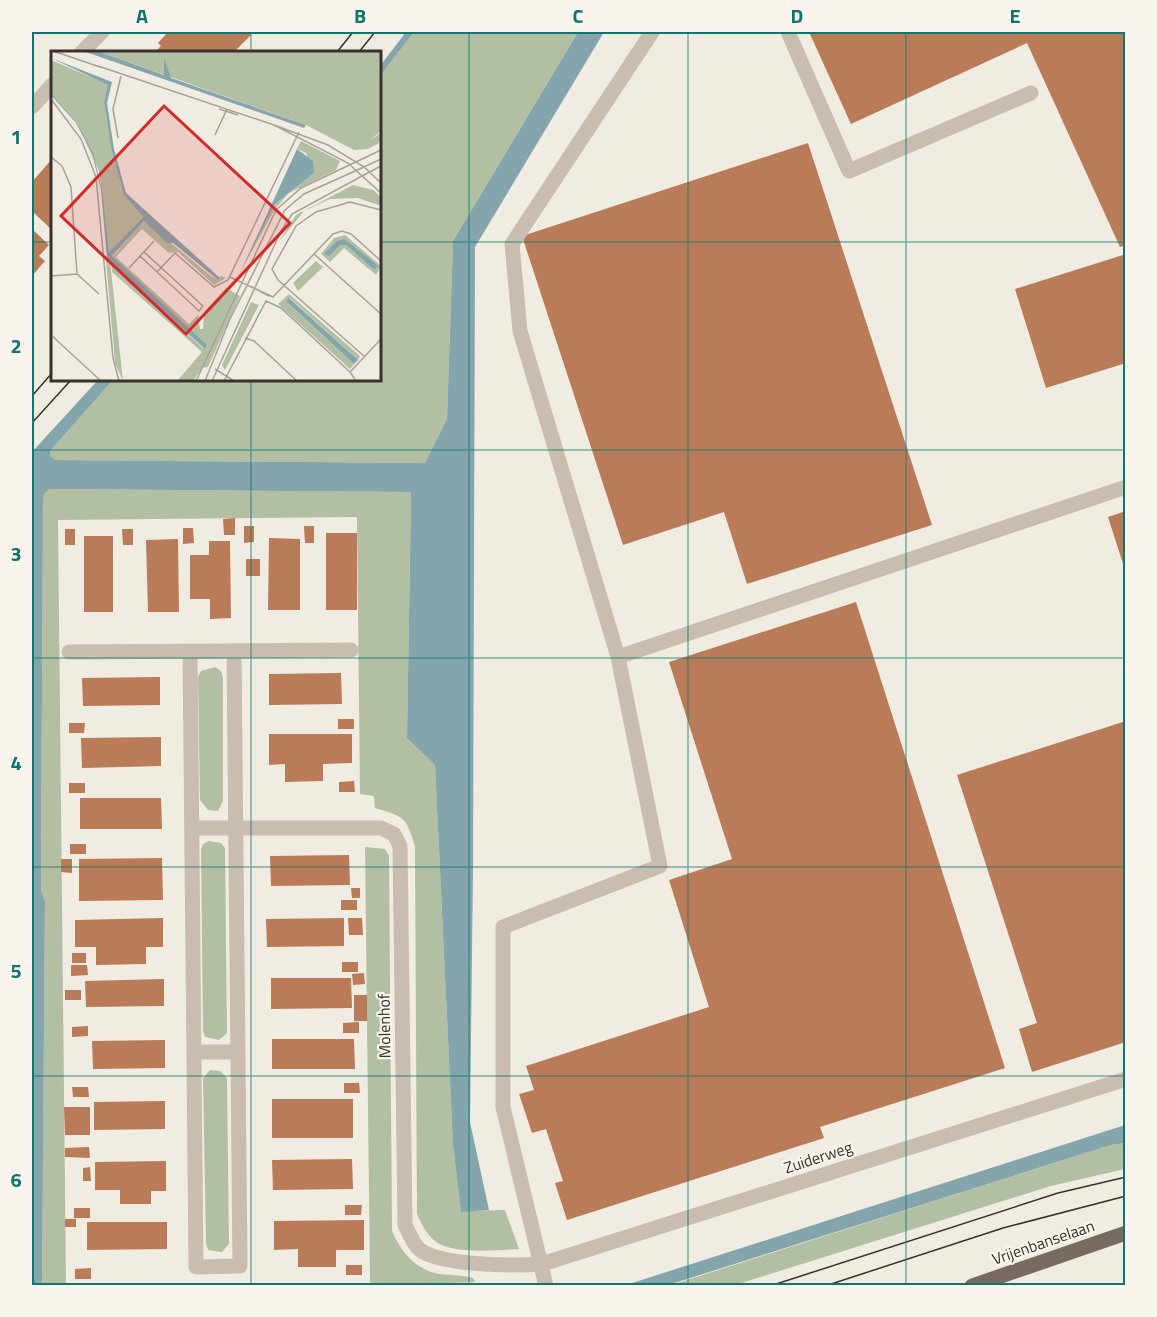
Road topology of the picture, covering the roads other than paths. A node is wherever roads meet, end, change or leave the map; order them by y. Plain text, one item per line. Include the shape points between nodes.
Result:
1 (102, 32) edge
2 (652, 32) edge
3 (788, 32) edge
4 (83, 51) edge
5 (51, 86) edge
6 (1031, 93) dead end
7 (32, 107) edge
8 (1125, 487) edge
9 (351, 650) dead end
10 (190, 651) junction
11 (234, 651) junction
12 (69, 652) dead end
13 (618, 657) junction
14 (193, 828) junction
15 (235, 828) junction
16 (194, 1052) junction
17 (238, 1052) junction
18 (1125, 1078) edge
19 (1125, 1233) edge
20 (542, 1264) junction
21 (546, 1286) edge
22 (972, 1286) edge

1 - 4 street
2 - 13 street via 512,244 520,331
3 - 6 street via 849,171
5 - 7 street
8 - 13 street
9 - 11 street
10 - 11 street
10 - 12 street
10 - 14 street
11 - 15 street
13 - 20 street via 660,866 504,927 503,1107
14 - 15 street, Molenhof
14 - 16 street
15 - 17 street
15 - 20 street, Molenhof via 381,828 394,834 400,846 405,1225 419,1248 442,1259 520,1266
16 - 17 street
16 - 17 street via 196,1267 240,1266
18 - 20 street, Zuiderweg
19 - 22 main road, Vrijenbanselaan
20 - 21 street

